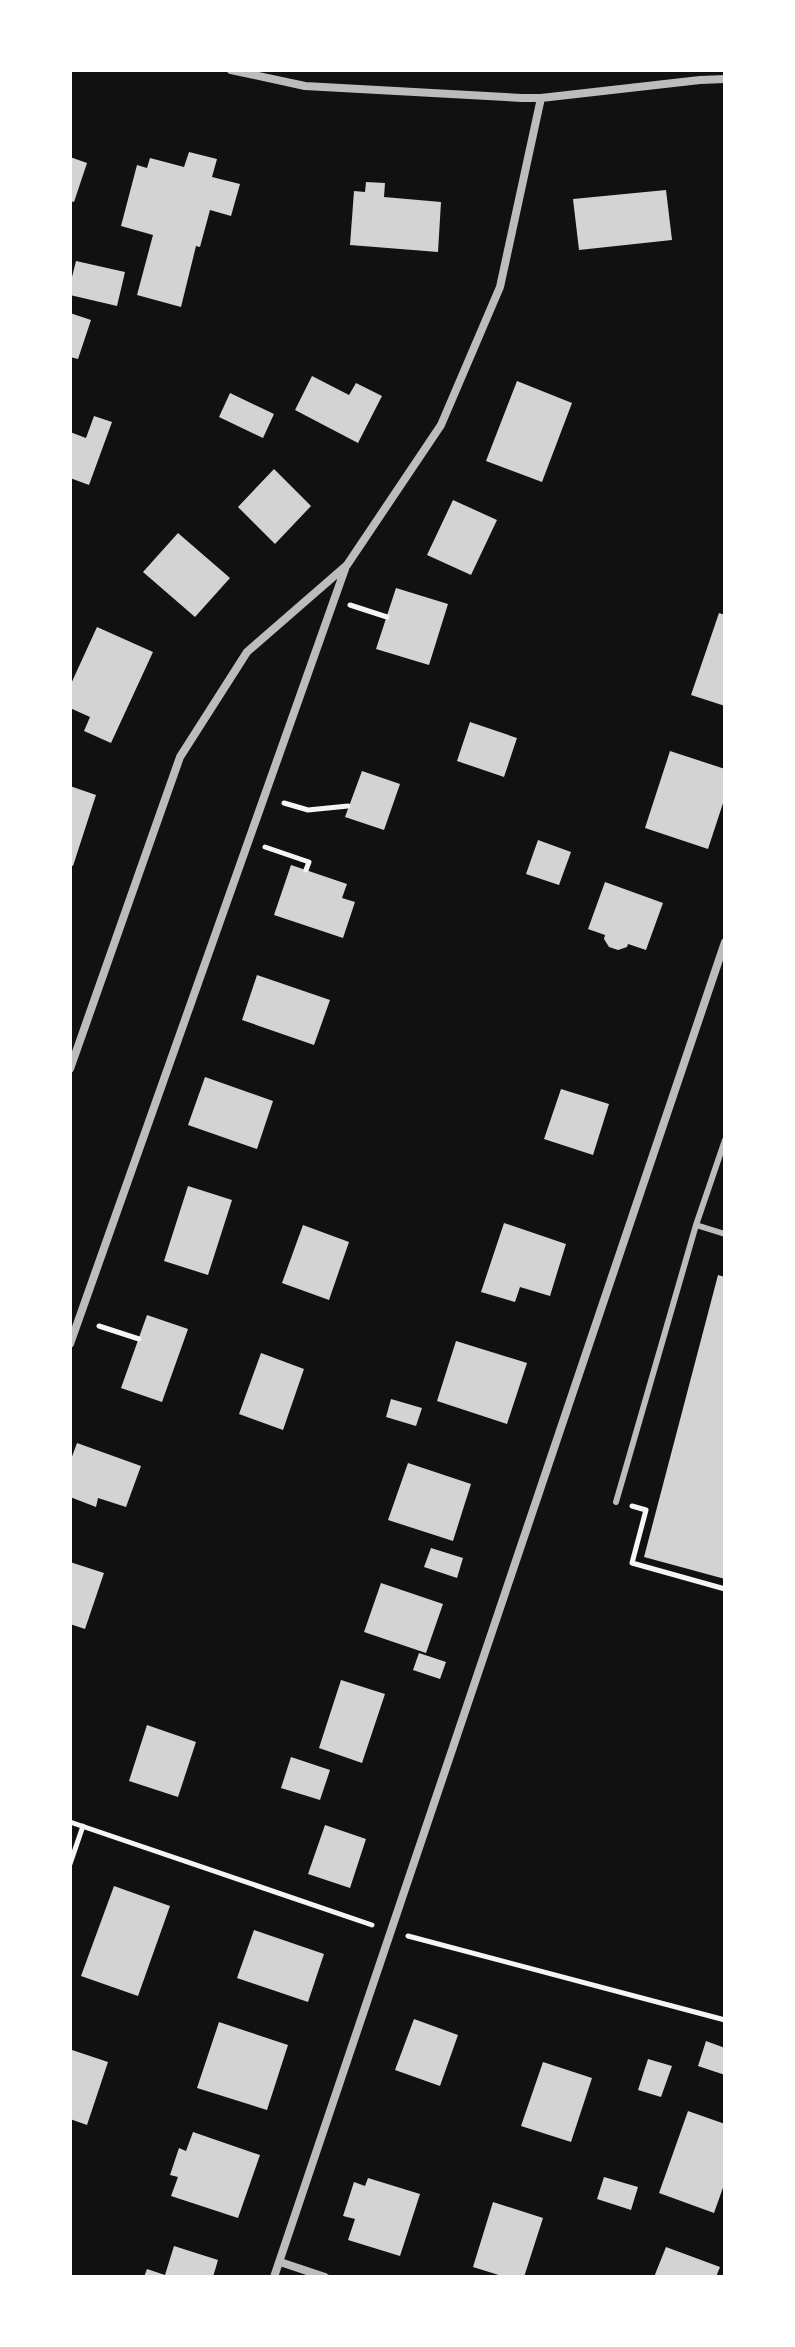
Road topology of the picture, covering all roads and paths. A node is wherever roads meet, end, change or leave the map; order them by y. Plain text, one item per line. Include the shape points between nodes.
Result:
1 (231, 70) edge
2 (725, 79) edge
3 (541, 98) junction
4 (347, 565) junction
5 (334, 600) junction
6 (387, 617) dead end
7 (264, 798) junction
8 (348, 806) dead end
9 (249, 841) junction
10 (306, 870) dead end
11 (725, 942) edge
12 (70, 1069) edge
13 (725, 1140) edge
14 (696, 1225) junction
15 (725, 1234) edge
16 (79, 1320) junction
17 (139, 1339) dead end
18 (70, 1344) edge
19 (616, 1502) joint
20 (725, 1589) edge
21 (70, 1822) edge
22 (83, 1826) junction
23 (70, 1864) edge
24 (392, 1932) junction
25 (725, 2020) edge
26 (280, 2262) junction
27 (274, 2277) edge
28 (325, 2277) edge

1 - 3 street via 305,86
2 - 3 street
3 - 4 street via 500,287 441,425
4 - 5 street
4 - 12 street via 247,652 180,757
5 - 6 path
5 - 7 street
7 - 8 path via 308,810
7 - 9 street
9 - 10 path via 309,862
9 - 16 street
11 - 24 street
13 - 14 lane
14 - 15 lane
14 - 19 lane
16 - 17 path
16 - 18 street
19 - 20 path via 646,1510 632,1563
21 - 22 path
22 - 23 path
22 - 24 path
24 - 25 path
24 - 26 street
26 - 27 street
26 - 28 street

